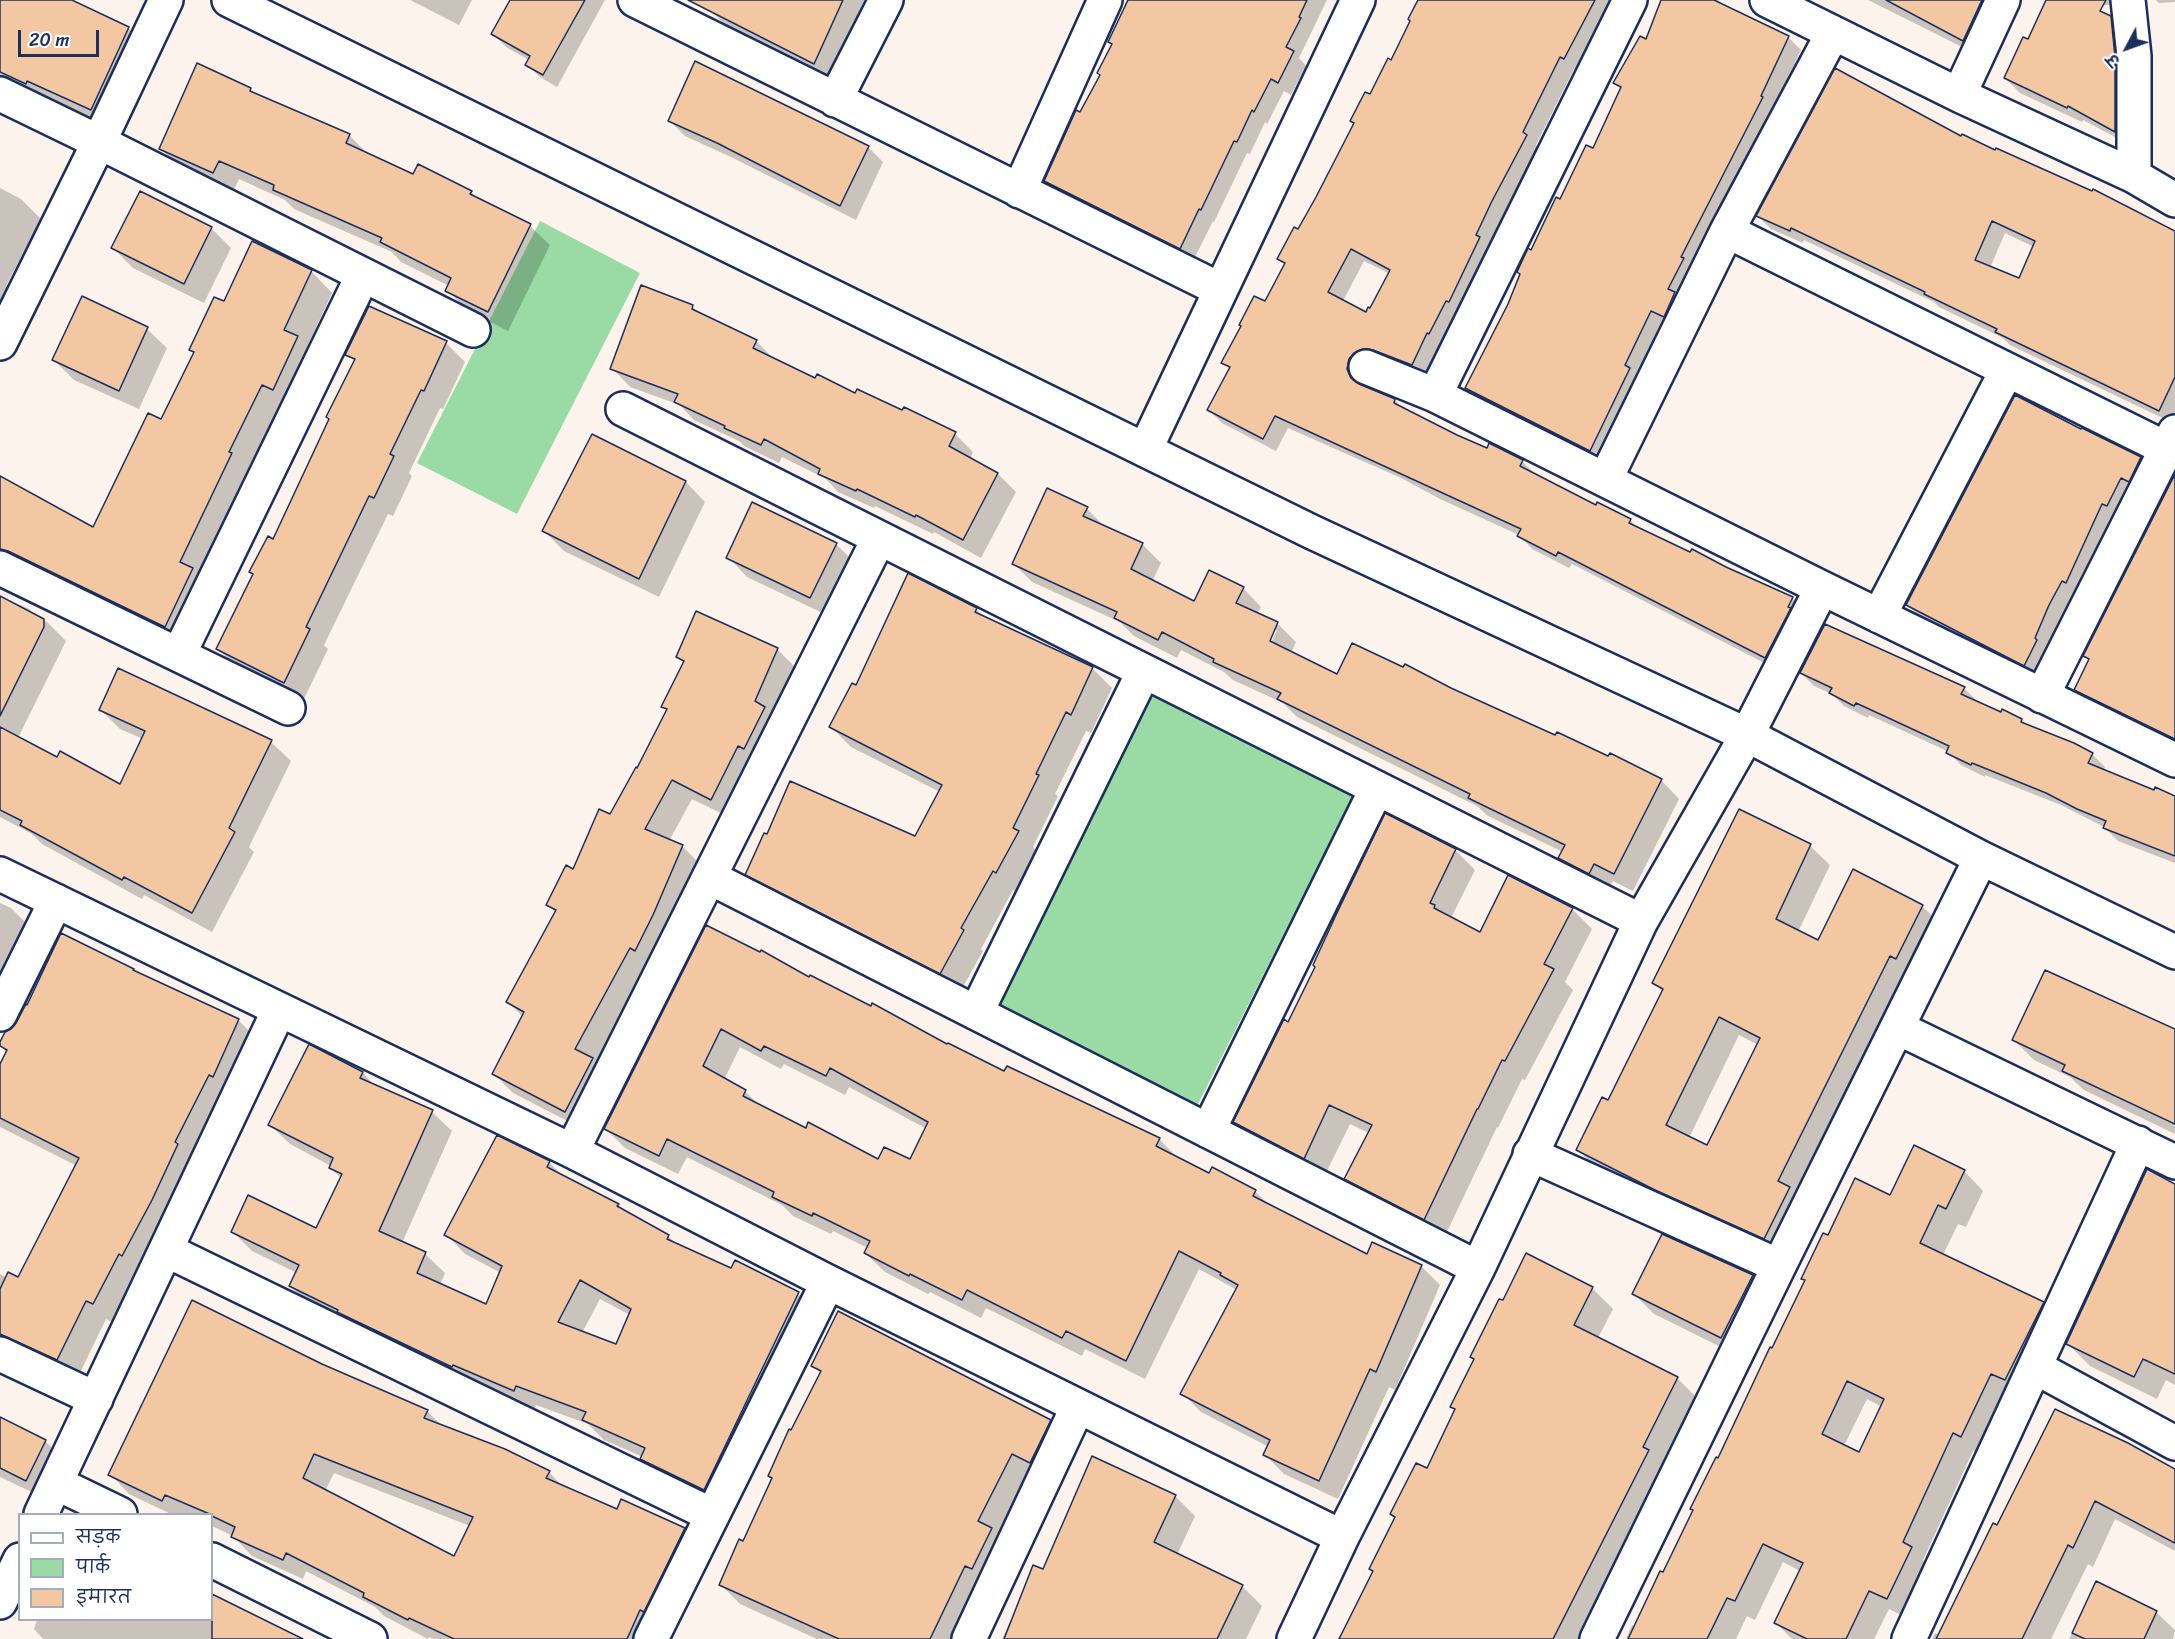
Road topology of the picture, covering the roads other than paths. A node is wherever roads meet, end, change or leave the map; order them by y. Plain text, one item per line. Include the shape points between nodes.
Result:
1 (166, 0) edge
2 (229, 0) edge
3 (635, 0) edge
4 (886, 0) edge
5 (1105, 0) edge
6 (1358, 0) edge
7 (1630, 0) edge
8 (1767, 0) edge
9 (2003, 0) edge
10 (2128, 0) edge
11 (679, 10) edge
12 (1833, 33) junction
13 (0, 94) edge
14 (1959, 95) junction
15 (835, 100) junction
16 (99, 142) junction
17 (2134, 176) junction
18 (1020, 191) junction
19 (2175, 200) edge
20 (1727, 231) junction
21 (363, 275) junction
22 (1220, 289) junction
23 (473, 330) dead end
24 (0, 343) edge
25 (1366, 367) dead end
26 (2007, 370) junction
27 (1435, 394) junction
28 (622, 409) dead end
29 (2171, 440) edge
30 (1145, 450) junction
31 (1605, 480) junction
32 (879, 538) junction
33 (0, 567) edge
34 (1822, 588) junction
35 (1879, 616) junction
36 (179, 654) junction
37 (1144, 671) junction
38 (2042, 696) junction
39 (288, 708) dead end
40 (1747, 735) junction
41 (2175, 760) edge
42 (1377, 788) junction
43 (1981, 858) junction
44 (0, 874) edge
45 (709, 877) junction
46 (56, 901) junction
47 (1641, 921) junction
48 (2175, 952) edge
49 (279, 1010) junction
50 (976, 1013) junction
51 (0, 1014) edge
52 (1898, 1028) junction
53 (1208, 1131) junction
54 (2138, 1143) junction
55 (572, 1151) junction
56 (1530, 1154) junction
57 (2175, 1162) edge
58 (166, 1250) junction
59 (1779, 1266) junction
60 (1478, 1268) junction
61 (828, 1282) junction
62 (0, 1354) edge
63 (2035, 1367) junction
64 (96, 1399) junction
65 (1078, 1406) junction
66 (2175, 1443) edge
67 (56, 1483) junction
68 (42, 1513) edge
69 (116, 1513) edge
70 (712, 1515) junction
71 (1342, 1537) junction
72 (213, 1560) edge
73 (18, 1564) edge
74 (0, 1602) edge
75 (370, 1639) edge
76 (651, 1639) edge
77 (969, 1639) edge
78 (1294, 1639) edge
79 (1597, 1639) edge
80 (1909, 1639) edge

1 - 16 street
2 - 30 street
3 - 11 street
4 - 15 street
5 - 18 street
6 - 22 street
7 - 27 street
8 - 12 street
9 - 14 street
10 - 17 street via 2134,56
11 - 15 street
12 - 14 street
12 - 20 street
13 - 16 street
14 - 17 street
15 - 18 street
16 - 21 street
16 - 24 street
17 - 19 street
18 - 22 street
20 - 26 street
20 - 31 street
21 - 23 street
21 - 36 street
22 - 30 street
25 - 27 street
26 - 29 street
26 - 35 street
27 - 31 street
28 - 32 street
29 - 38 street
30 - 40 street
31 - 34 street
32 - 37 street
32 - 45 street
33 - 36 street
34 - 35 street
34 - 40 street
35 - 38 street
36 - 39 street
37 - 42 street
37 - 50 street
38 - 41 street
40 - 43 street
40 - 47 street
42 - 47 street
42 - 53 street
43 - 48 street
43 - 52 street
44 - 46 street
45 - 50 street
45 - 55 street
46 - 49 street
46 - 51 street
47 - 56 street
49 - 55 street
49 - 58 street
50 - 53 street
52 - 54 street
52 - 59 street
53 - 60 street
54 - 57 street
54 - 63 street
55 - 61 street
56 - 59 street
56 - 60 street
58 - 64 street
58 - 70 street
59 - 79 street
60 - 71 street
61 - 65 street
61 - 70 street
62 - 64 street
63 - 66 street
63 - 80 street
64 - 67 street
65 - 71 street
65 - 77 street
67 - 68 street
67 - 69 street
70 - 76 street
71 - 78 street
72 - 75 street
73 - 74 street

